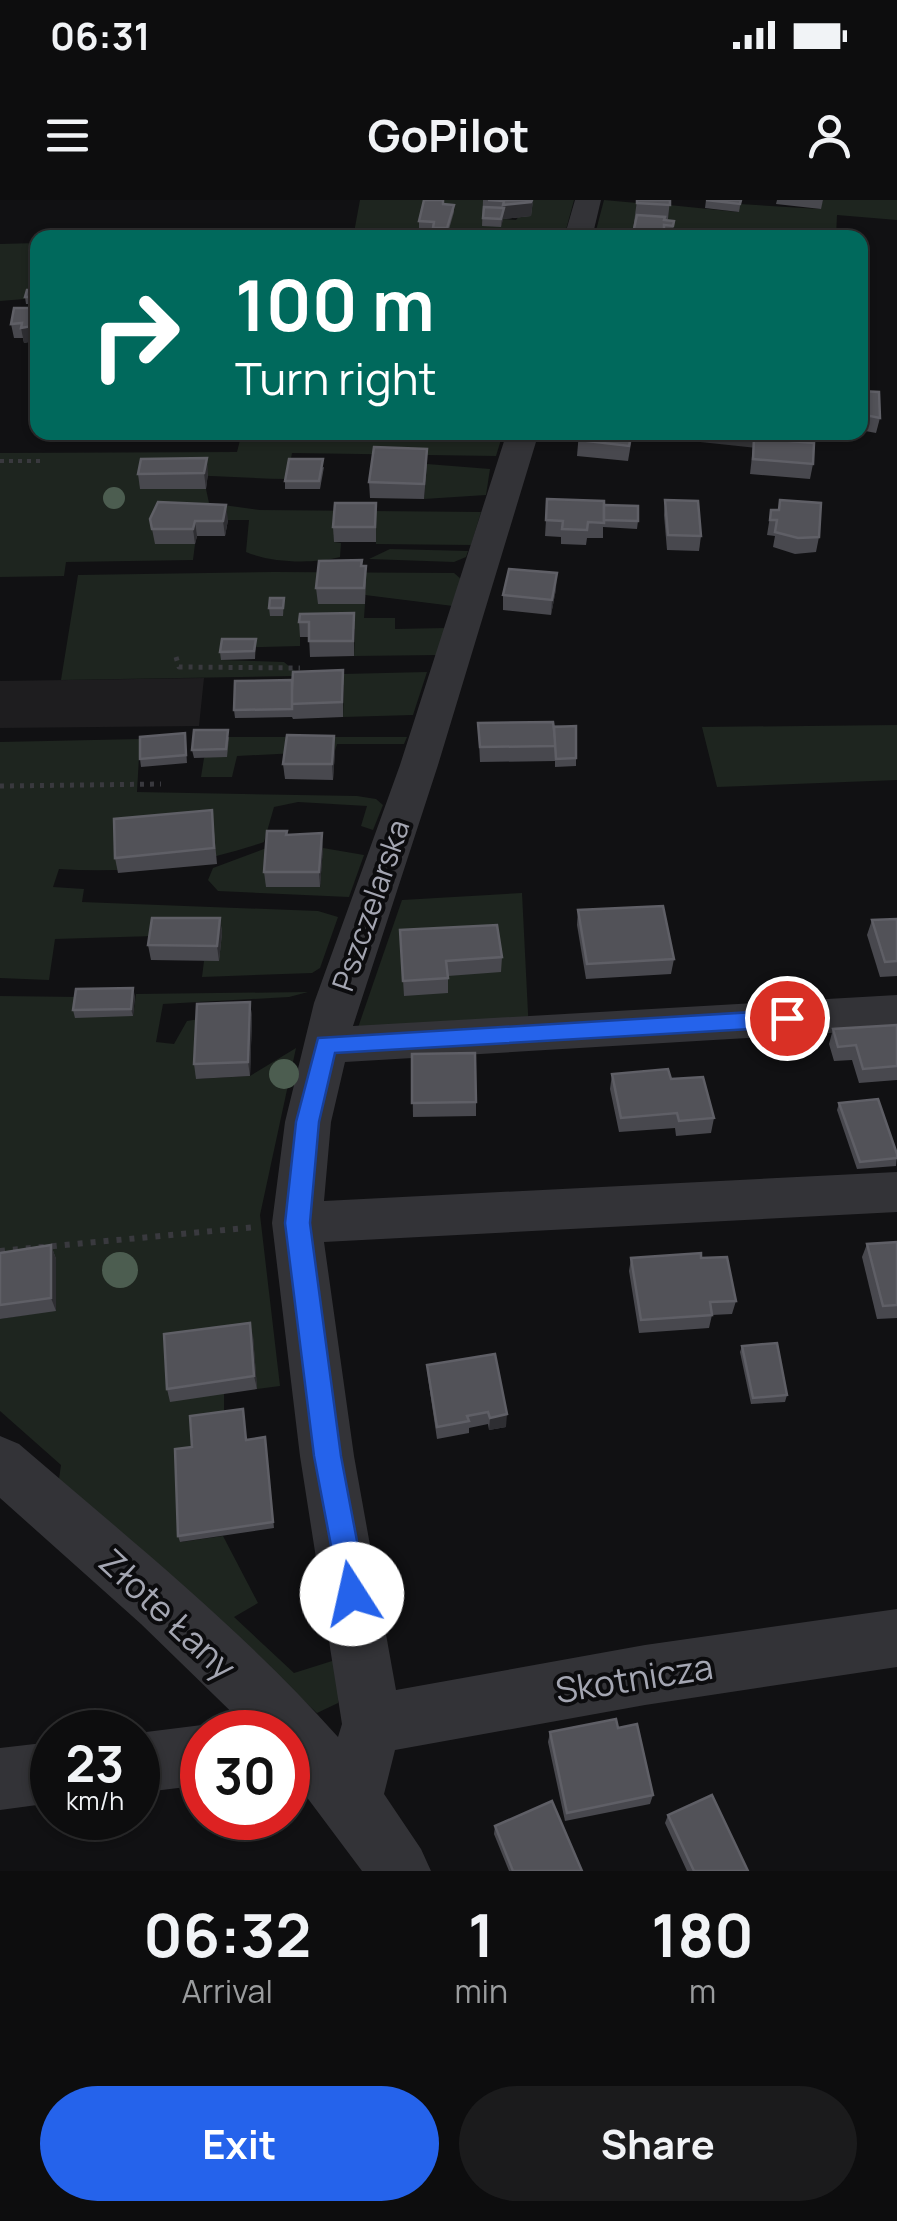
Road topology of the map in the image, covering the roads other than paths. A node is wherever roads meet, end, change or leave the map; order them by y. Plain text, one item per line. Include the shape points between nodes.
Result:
1 (588, 200) edge
2 (580, 230) edge
3 (520, 440) edge
4 (775, 440) edge
5 (796, 442) edge
6 (897, 1012) edge
7 (326, 1045) junction
8 (897, 1192) edge
9 (298, 1223) junction
10 (0, 1462) edge
11 (897, 1638) edge
12 (264, 1710) edge
13 (372, 1724) junction
14 (310, 1761) edge
15 (30, 1776) edge
16 (0, 1779) edge
17 (350, 1803) junction
18 (398, 1871) edge

1 - 2 street
3 - 7 street, Pszczelarska
4 - 5 street
6 - 7 street
7 - 9 street, Pszczelarska via 308,1122
8 - 9 street
9 - 13 street, Pszczelarska
10 - 12 street, Złote Łany via 221,1661
11 - 13 street, Skotnicza
13 - 17 street, Pszczelarska
14 - 17 street, Złote Łany
15 - 16 street
17 - 18 street, Złote Łany

